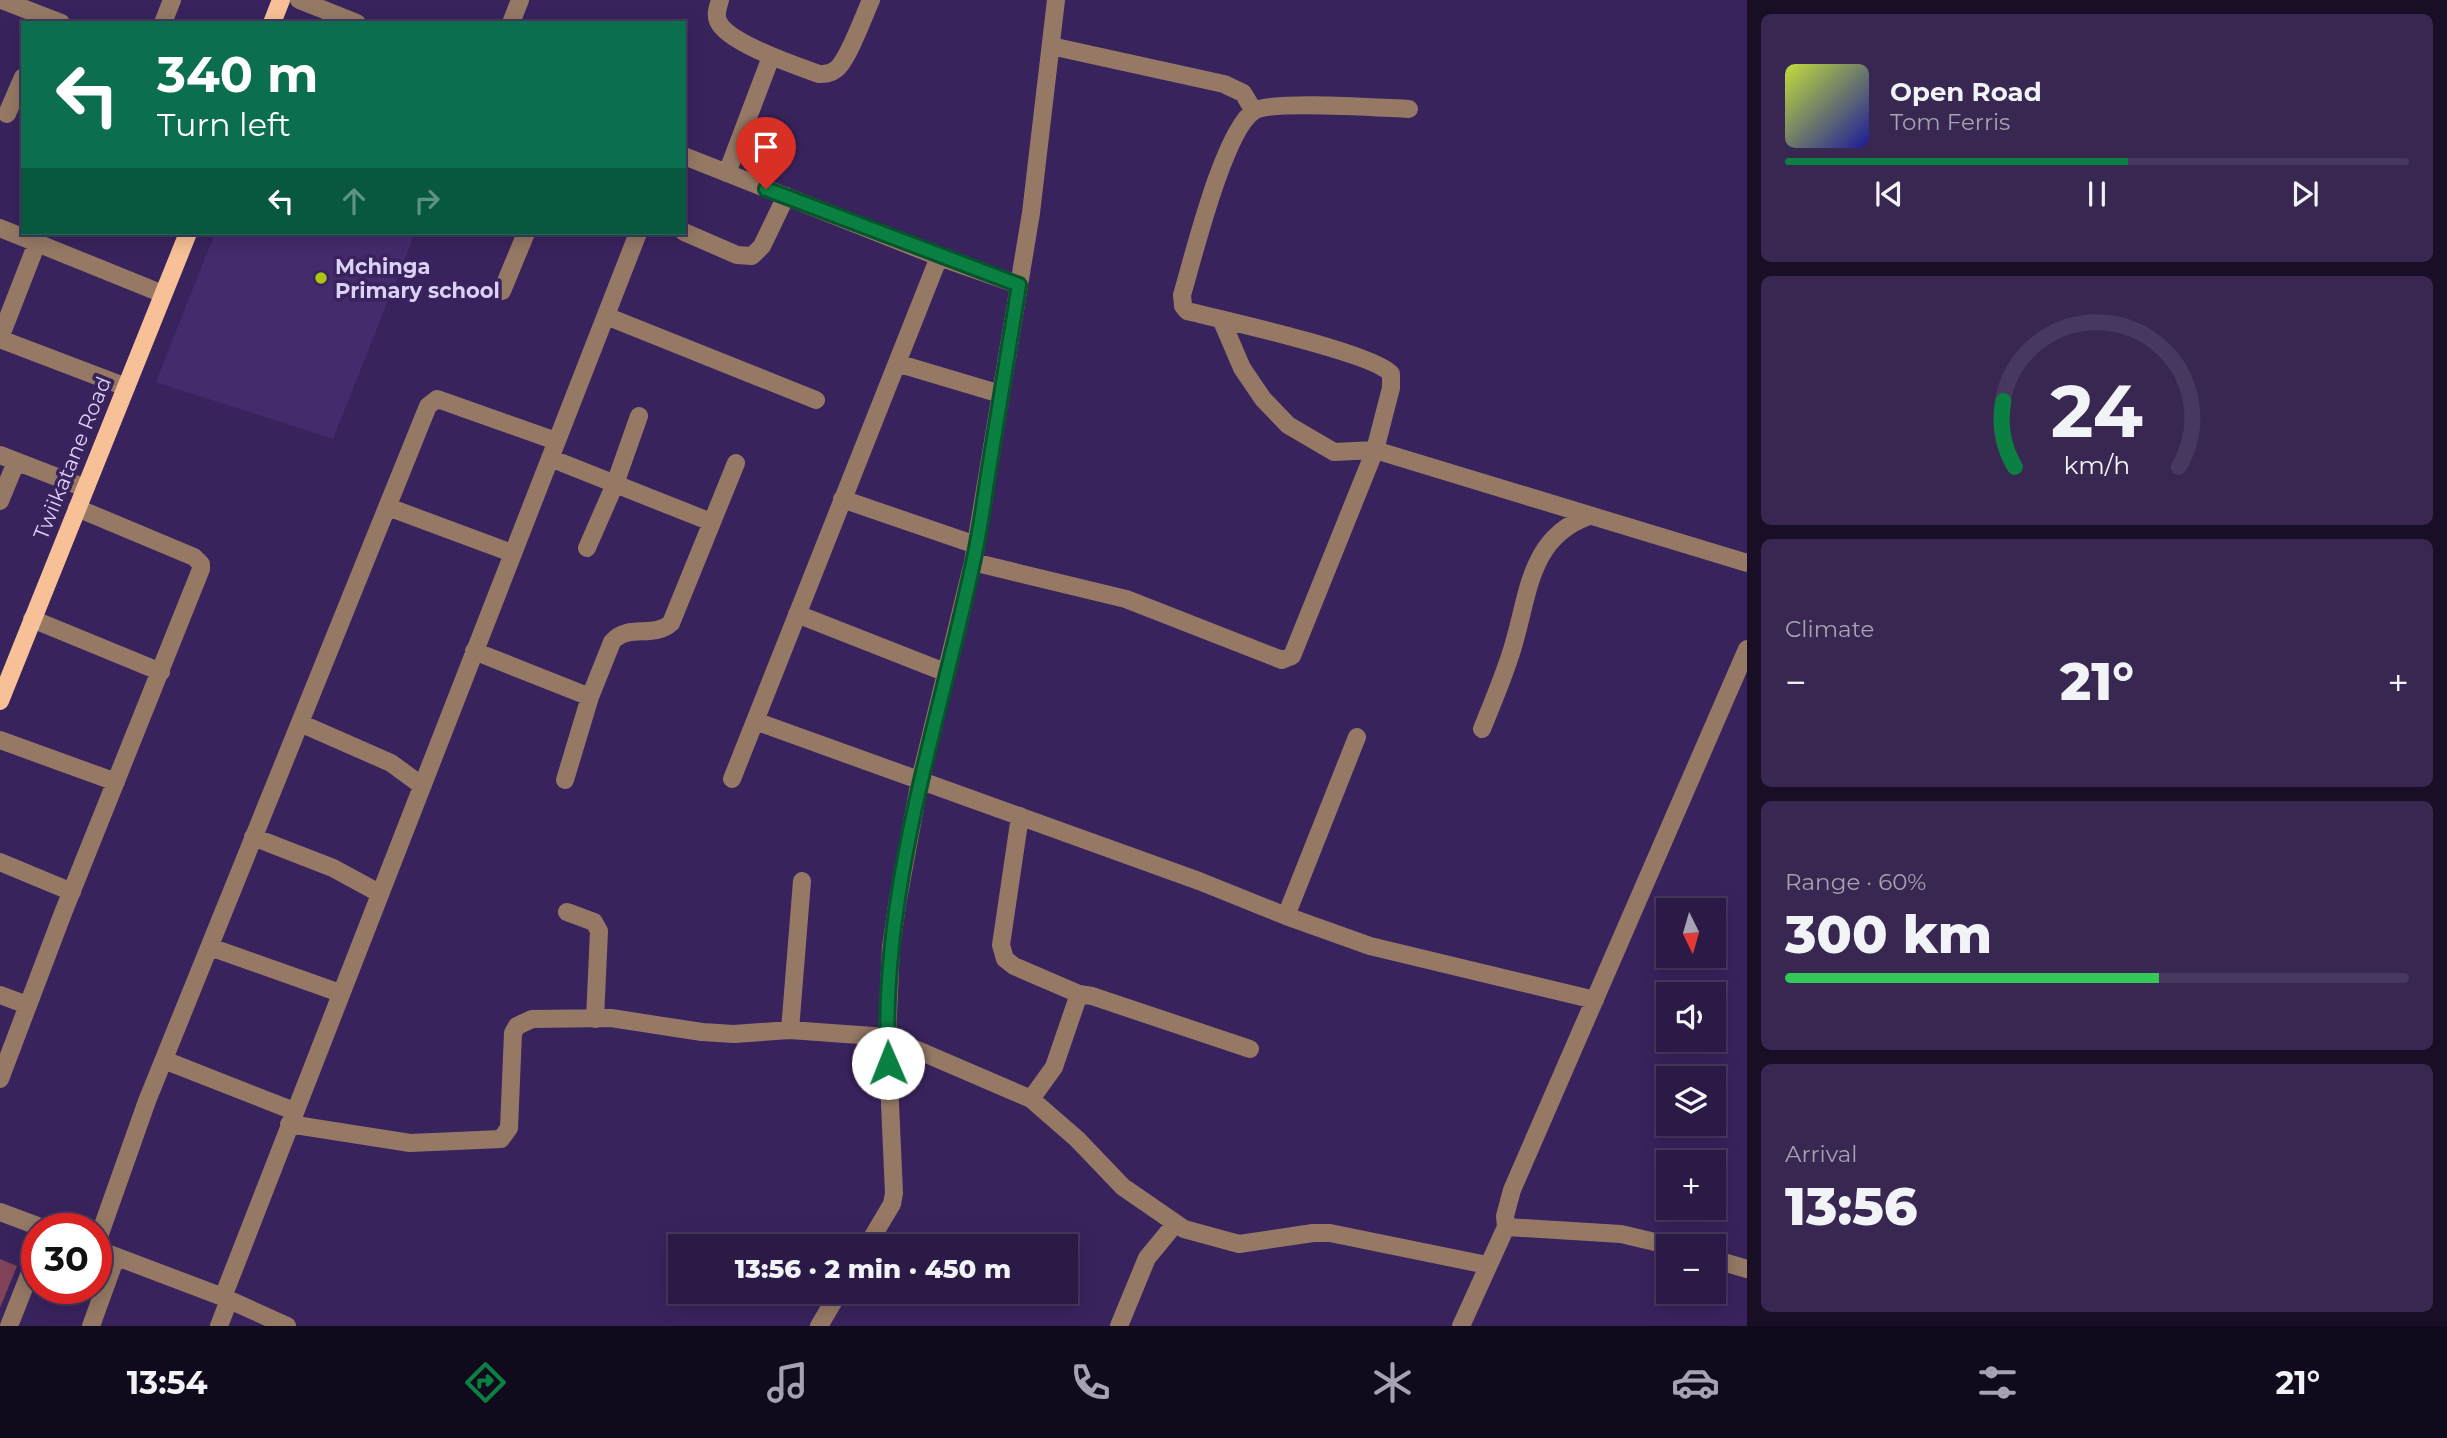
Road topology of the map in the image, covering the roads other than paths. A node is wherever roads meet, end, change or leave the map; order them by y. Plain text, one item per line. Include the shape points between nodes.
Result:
1 (2, 0) edge
2 (172, 0) edge
3 (281, 0) edge
4 (299, 0) edge
5 (520, 0) edge
6 (720, 0) edge
7 (871, 0) edge
8 (1056, 0) edge
9 (51, 21) edge
10 (164, 21) edge
11 (273, 21) edge
12 (352, 21) edge
13 (512, 21) edge
14 (1051, 46) junction
15 (771, 57) junction
16 (21, 83) edge
17 (1409, 109) dead end
18 (1254, 111) junction
19 (10, 116) edge
20 (686, 157) edge
21 (727, 173) junction
22 (786, 197) junction
23 (0, 228) edge
24 (686, 233) edge
25 (187, 235) edge
26 (525, 235) edge
27 (637, 235) edge
28 (37, 243) junction
29 (939, 257) junction
30 (1019, 285) junction
31 (502, 291) dead end
32 (163, 294) junction
33 (606, 316) junction
34 (1221, 319) junction
35 (0, 339) edge
36 (897, 363) junction
37 (126, 387) junction
38 (1001, 394) junction
39 (816, 400) dead end
40 (639, 416) dead end
41 (553, 449) junction
42 (1376, 450) junction
43 (8, 458) edge
44 (736, 463) dead end
45 (615, 484) junction
46 (85, 488) junction
47 (842, 499) junction
48 (0, 501) edge
49 (388, 507) junction
50 (77, 508) junction
51 (1589, 516) junction
52 (711, 522) junction
53 (587, 548) dead end
54 (512, 553) junction
55 (975, 553) junction
56 (1747, 563) edge
57 (796, 614) junction
58 (32, 620) junction
59 (1747, 649) edge
60 (474, 651) junction
61 (160, 672) junction
62 (947, 673) junction
63 (590, 697) junction
64 (0, 701) edge
65 (755, 721) junction
66 (300, 723) junction
67 (1482, 729) dead end
68 (1357, 737) dead end
69 (0, 740) edge
70 (732, 779) dead end
71 (565, 780) dead end
72 (920, 780) junction
73 (116, 782) junction
74 (421, 785) junction
75 (1020, 816) junction
76 (253, 837) junction
77 (0, 862) edge
78 (802, 881) dead end
79 (72, 892) junction
80 (379, 893) junction
81 (567, 912) dead end
82 (1286, 916) junction
83 (210, 947) junction
84 (340, 993) junction
85 (1079, 994) junction
86 (0, 995) edge
87 (1595, 1000) junction
88 (27, 1005) junction
89 (595, 1018) junction
90 (790, 1030) junction
91 (887, 1037) junction
92 (1250, 1049) dead end
93 (164, 1060) junction
94 (0, 1079) edge
95 (1031, 1099) junction
96 (292, 1118) junction
97 (0, 1212) edge
98 (108, 1213) edge
99 (21, 1220) edge
100 (1175, 1224) junction
101 (1506, 1227) junction
102 (874, 1234) edge
103 (1656, 1242) edge
104 (112, 1255) edge
105 (117, 1257) junction
106 (1726, 1263) edge
107 (1488, 1265) junction
108 (1747, 1269) edge
109 (21, 1296) edge
110 (226, 1298) junction
111 (832, 1304) edge
112 (9, 1326) edge
113 (91, 1326) edge
114 (219, 1326) edge
115 (287, 1326) edge
116 (818, 1326) edge
117 (1119, 1326) edge
118 (1461, 1326) edge

1 - 9 street
2 - 10 street
3 - 11 main road
4 - 12 street
5 - 13 street
6 - 15 street via 717,16 723,29
7 - 15 street via 843,63 833,72 819,74
8 - 14 street
14 - 18 street via 1224,84 1243,93
14 - 30 street
15 - 21 street
16 - 19 street
17 - 18 street via 1279,105
18 - 34 street via 1226,151 1182,296 1187,311
20 - 21 street
21 - 22 street
22 - 24 street via 762,246 752,256 737,255
22 - 29 street
23 - 28 street
25 - 32 main road, Twiikatane Road
26 - 31 street
27 - 33 street
28 - 32 street
28 - 35 street
29 - 30 street
29 - 36 street
30 - 38 street
32 - 37 main road, Twiikatane Road
33 - 39 street
33 - 41 street
34 - 42 street via 1242,368 1288,425 1334,453
34 - 42 street via 1387,369 1391,388
35 - 37 street
36 - 38 street
36 - 47 street
37 - 46 main road, Twiikatane Road
38 - 55 street
40 - 45 street
41 - 45 street
41 - 49 street via 443,401 431,401
41 - 54 street
42 - 51 street
42 - 55 street via 1292,656 1282,660 1126,599
43 - 46 street
43 - 48 street
44 - 52 street
45 - 52 street
45 - 53 street
46 - 50 main road, Twiikatane Road
47 - 55 street
47 - 57 street
49 - 54 street
49 - 66 street
50 - 58 main road, Twiikatane Road
50 - 61 street via 201,564
51 - 56 street
51 - 67 street via 1570,522 1558,534 1531,575 1514,644
52 - 63 street via 671,623 660,630 617,636
54 - 60 street
55 - 62 street
57 - 62 street
57 - 65 street
58 - 61 street
58 - 64 main road, Twiikatane Road
59 - 87 street
60 - 63 street
60 - 74 street
61 - 73 street
62 - 72 street
63 - 71 street
65 - 70 street
65 - 72 street
66 - 74 street via 391,763
66 - 76 street
68 - 82 street
69 - 73 street
72 - 75 street
72 - 91 street via 891,947
73 - 79 street
74 - 80 street
75 - 82 street
75 - 85 street via 1002,953 1014,966
76 - 80 street via 333,868
76 - 83 street
77 - 79 street
78 - 90 street
79 - 88 street
80 - 84 street
81 - 89 street via 593,922 599,931
82 - 87 street via 1370,946
83 - 84 street
83 - 93 street
84 - 96 street
85 - 92 street
85 - 95 street via 1054,1067
86 - 88 street
87 - 101 street via 1512,1190
88 - 94 street
89 - 90 street via 723,1033
89 - 96 street via 532,1018 517,1026 512,1041 509,1128 501,1139 410,1143
90 - 91 street
91 - 95 street
91 - 102 street via 894,1193
93 - 96 street
93 - 98 street
95 - 100 street via 1123,1187
96 - 110 street
97 - 99 street
100 - 107 street via 1228,1242 1252,1243 1321,1232
100 - 117 street via 1147,1258
101 - 103 street via 1621,1234
101 - 107 street
104 - 105 street
105 - 110 street
105 - 113 street
106 - 108 street
107 - 118 street
109 - 112 street
110 - 114 street
110 - 115 street
111 - 116 street

